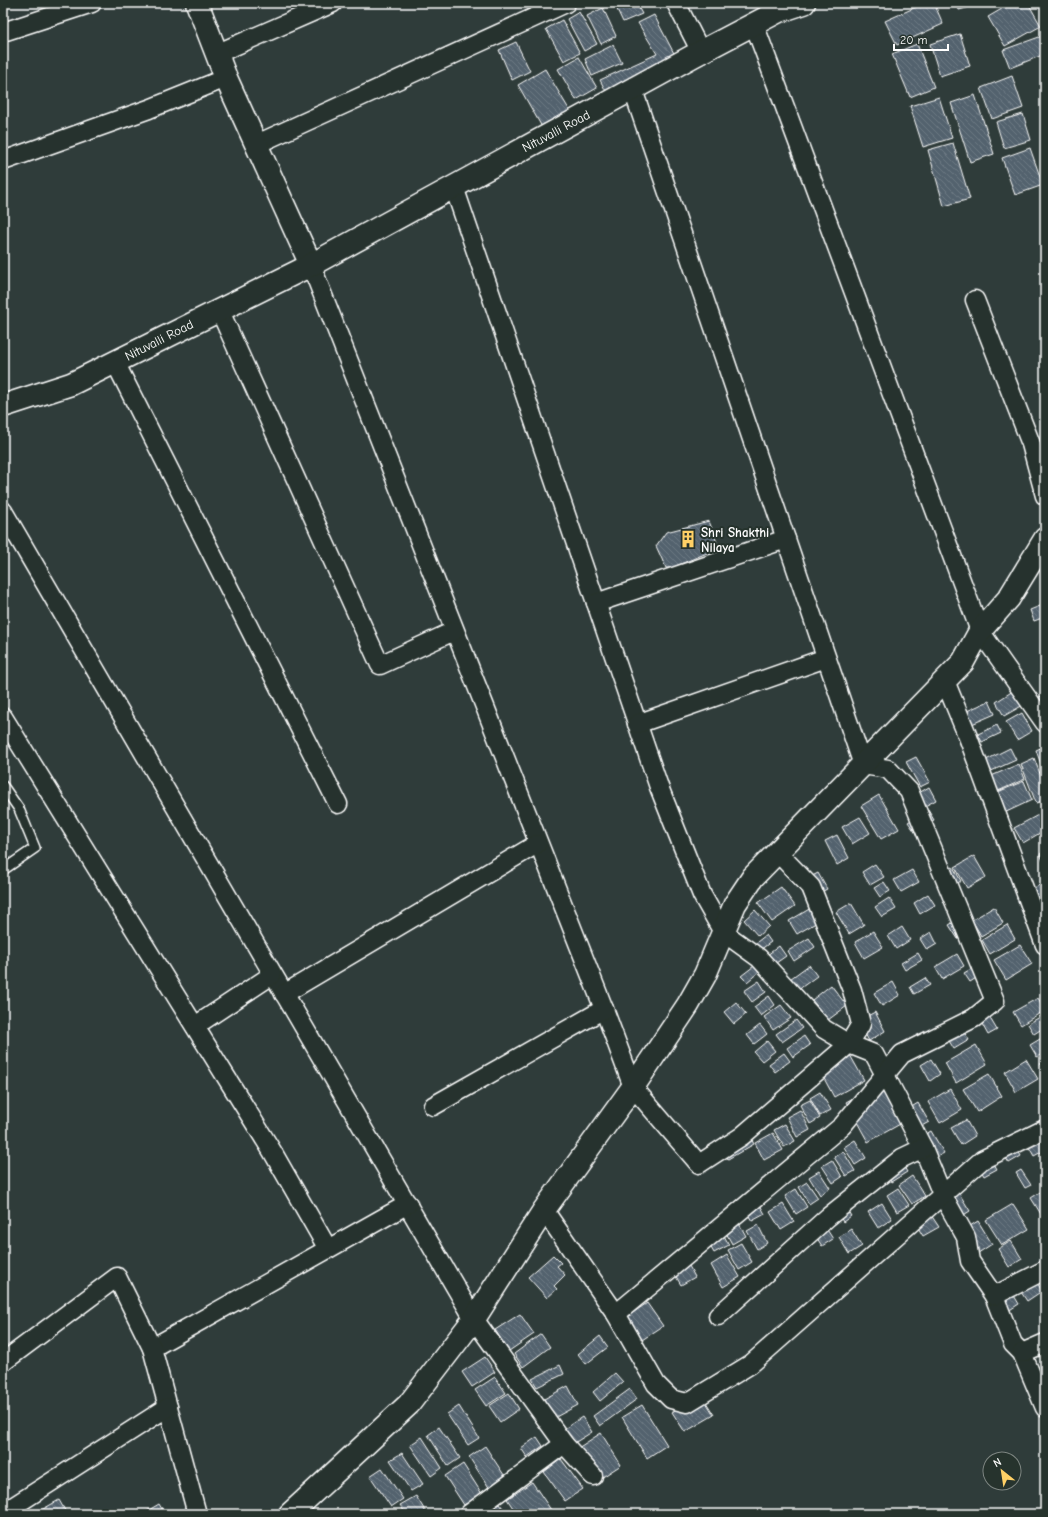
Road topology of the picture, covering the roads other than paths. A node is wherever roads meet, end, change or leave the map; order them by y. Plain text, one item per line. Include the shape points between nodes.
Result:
1 (92, 3) edge
2 (197, 3) edge
3 (333, 3) edge
4 (566, 3) edge
5 (676, 3) edge
6 (804, 3) edge
7 (754, 24) junction
8 (3, 32) edge
9 (701, 52) junction
10 (216, 54) junction
11 (226, 78) junction
12 (633, 90) junction
13 (257, 144) junction
14 (3, 161) edge
15 (454, 187) junction
16 (311, 266) junction
17 (975, 300) dead end
18 (219, 309) junction
19 (115, 362) junction
20 (3, 406) edge
21 (1045, 496) edge
22 (3, 511) edge
23 (786, 539) junction
24 (1044, 544) edge
25 (596, 604) junction
26 (454, 631) junction
27 (980, 631) junction
28 (826, 658) junction
29 (945, 681) junction
30 (3, 717) edge
31 (1045, 723) edge
32 (637, 724) junction
33 (863, 765) junction
34 (3, 786) edge
35 (338, 804) dead end
36 (538, 844) junction
37 (777, 852) junction
38 (3, 870) edge
39 (723, 932) junction
40 (1045, 945) edge
41 (272, 974) junction
42 (284, 994) junction
43 (604, 1009) junction
44 (195, 1026) junction
45 (849, 1044) junction
46 (886, 1074) junction
47 (633, 1088) junction
48 (433, 1106) dead end
49 (1045, 1129) edge
50 (923, 1148) junction
51 (942, 1194) junction
52 (408, 1204) junction
53 (544, 1210) junction
54 (328, 1249) junction
55 (1045, 1270) edge
56 (994, 1296) junction
57 (616, 1314) junction
58 (718, 1316) dead end
59 (474, 1319) junction
60 (1045, 1343) edge
61 (152, 1348) junction
62 (1022, 1353) junction
63 (3, 1362) edge
64 (168, 1407) junction
65 (1045, 1408) edge
66 (564, 1444) junction
67 (593, 1476) dead end
68 (3, 1513) edge
69 (196, 1514) edge
70 (290, 1514) edge
71 (469, 1514) edge

1 - 8 street
2 - 10 street
3 - 10 street
4 - 13 street
5 - 9 street
6 - 7 street, Nituvalli Road
7 - 9 street, Nituvalli Road
7 - 27 street
9 - 12 street, Nituvalli Road
10 - 11 street
11 - 13 street
11 - 14 street via 149,109
12 - 15 street, Nituvalli Road
12 - 23 street
13 - 16 street
15 - 16 street, Nituvalli Road
15 - 25 street
16 - 18 street, Nituvalli Road
16 - 26 street
17 - 21 street via 1031,444
18 - 19 street, Nituvalli Road
18 - 26 street via 380,665
19 - 20 street, Nituvalli Road via 71,384
19 - 35 street
22 - 41 street
23 - 25 street
23 - 28 street
24 - 27 street via 1009,598
25 - 32 street
26 - 36 street
27 - 29 street via 963,662
27 - 31 street
28 - 32 street
28 - 33 street
29 - 33 street
29 - 40 street
30 - 44 street
32 - 39 street via 658,787 702,895
33 - 37 street
33 - 46 street via 888,769 909,791 995,1001 974,1018 902,1054
34 - 38 lane via 20,809 35,848
36 - 42 street
36 - 43 street
37 - 39 street via 749,882 735,904
37 - 45 street via 810,887 852,990 861,1024
39 - 45 street via 760,958 824,1029
39 - 47 street via 705,976
41 - 42 street
41 - 44 street
42 - 52 street
43 - 47 street
43 - 48 street
44 - 54 street via 272,1151
45 - 46 street via 874,1054
45 - 47 street via 742,1136 699,1164
46 - 50 street
46 - 57 street via 842,1126
47 - 53 street
49 - 51 street via 982,1160
50 - 51 street
50 - 58 street via 902,1158 828,1217
51 - 56 street via 966,1237 970,1261
51 - 57 street via 751,1364 687,1403 671,1399 656,1384
52 - 54 street
52 - 59 street
53 - 57 street
53 - 59 street
54 - 61 street
55 - 56 street
56 - 62 street via 1013,1344
59 - 66 street
59 - 70 street via 409,1404
60 - 62 street
61 - 63 street via 117,1278
61 - 64 street
62 - 65 street
64 - 68 street
64 - 69 street
66 - 67 street
66 - 71 street

